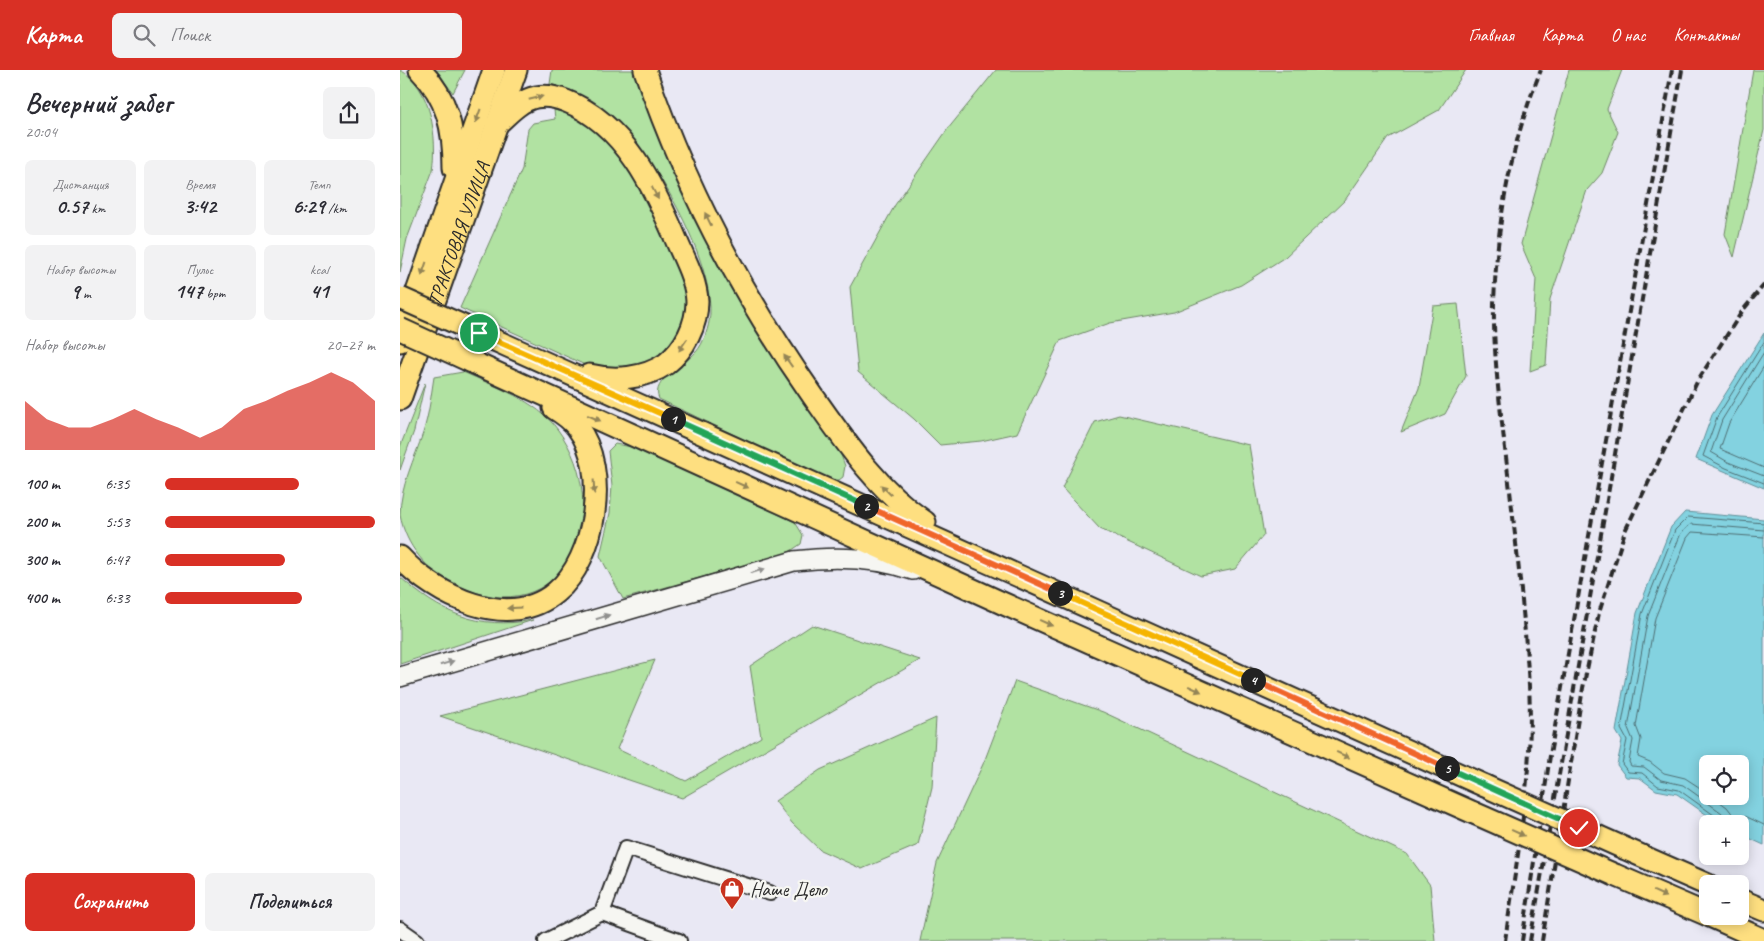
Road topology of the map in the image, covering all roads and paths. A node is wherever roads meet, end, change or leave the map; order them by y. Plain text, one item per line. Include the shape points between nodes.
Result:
1 (420, 70) edge
2 (494, 70) edge
3 (516, 70) edge
4 (645, 70) edge
5 (496, 126) junction
6 (454, 181) junction
7 (400, 298) edge
8 (400, 329) edge
9 (479, 333) junction
10 (400, 341) edge
11 (470, 362) junction
12 (400, 399) edge
13 (400, 557) edge
14 (1015, 572) junction
15 (1002, 603) junction
16 (400, 677) edge
17 (1699, 881) edge
18 (770, 893) dead end
19 (1749, 904) edge
20 (1764, 910) edge
21 (1699, 912) edge
22 (602, 914) junction
23 (1730, 925) edge
24 (400, 929) edge
25 (1764, 940) edge
26 (418, 941) edge
27 (546, 941) edge
28 (679, 941) edge

1 - 6 main road via 434,85 446,108 454,137
2 -> 6 main road, ТРАКТОВАЯ УЛИЦА
3 - 5 main road, ТРАКТОВАЯ УЛИЦА
14 -> 4 main road via 928,524 902,505 876,480 840,435 776,343 736,276 674,148
5 -> 9 main road via 518,106 543,96 578,106 602,123 632,157 658,199 695,284 696,311 688,337 673,358 647,373 622,378 590,376
5 - 12 main road, ТРАКТОВАЯ УЛИЦА
6 -> 10 main road, ТРАКТОВАЯ УЛИЦА
7 - 9 main road, bridge
8 - 11 main road, bridge
9 - 14 main road
11 -> 13 main road via 555,408 578,428 590,454 595,489 592,527 587,544 574,572 556,593 538,602 512,608 488,607 459,599 434,586
11 -> 15 main road
14 - 17 main road, bridge
16 -> 15 main road via 783,563 812,558 898,565
15 -> 21 main road, bridge
18 - 22 street via 626,848
19 - 20 main road
22 - 27 street
22 - 28 street
23 - 25 main road
24 - 26 street

